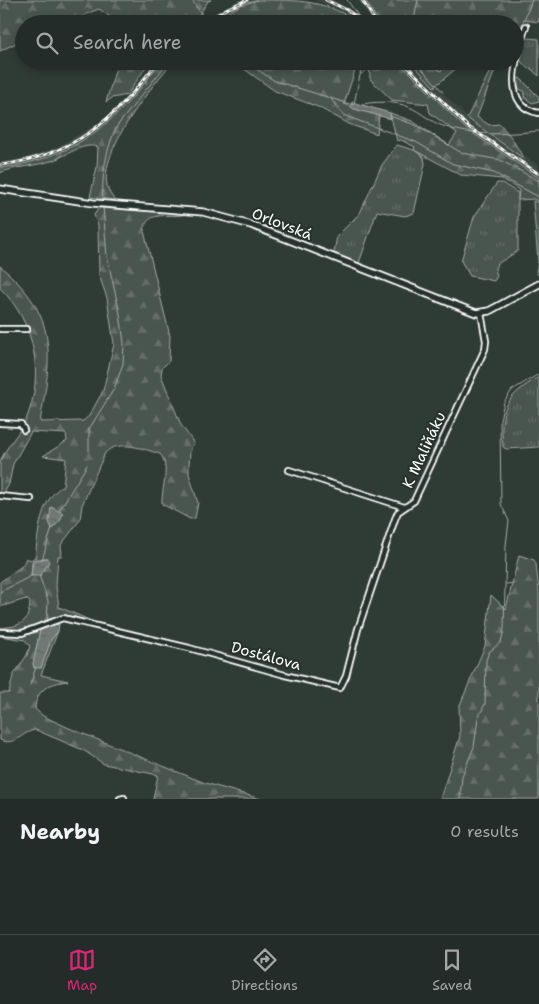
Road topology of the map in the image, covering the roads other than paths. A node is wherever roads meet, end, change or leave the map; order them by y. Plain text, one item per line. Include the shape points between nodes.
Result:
1 (526, 26) dead end
2 (524, 32) edge
3 (516, 70) edge
4 (539, 112) edge
5 (0, 189) edge
6 (539, 284) edge
7 (481, 313) junction
8 (0, 329) edge
9 (27, 329) dead end
10 (0, 423) edge
11 (24, 430) dead end
12 (289, 470) dead end
13 (0, 496) edge
14 (31, 499) dead end
15 (404, 507) junction
16 (0, 632) edge

1 - 2 street
3 - 4 street via 517,101
5 - 7 main road, Orlovská via 103,204 203,212 235,220
6 - 7 main road
7 - 15 street, K Maliňáku via 485,349 414,501
8 - 9 street
10 - 11 street via 21,424
12 - 15 street, K Maliňáku
13 - 14 street
15 - 16 street, Dostálova via 395,519 340,688 63,618 22,633

